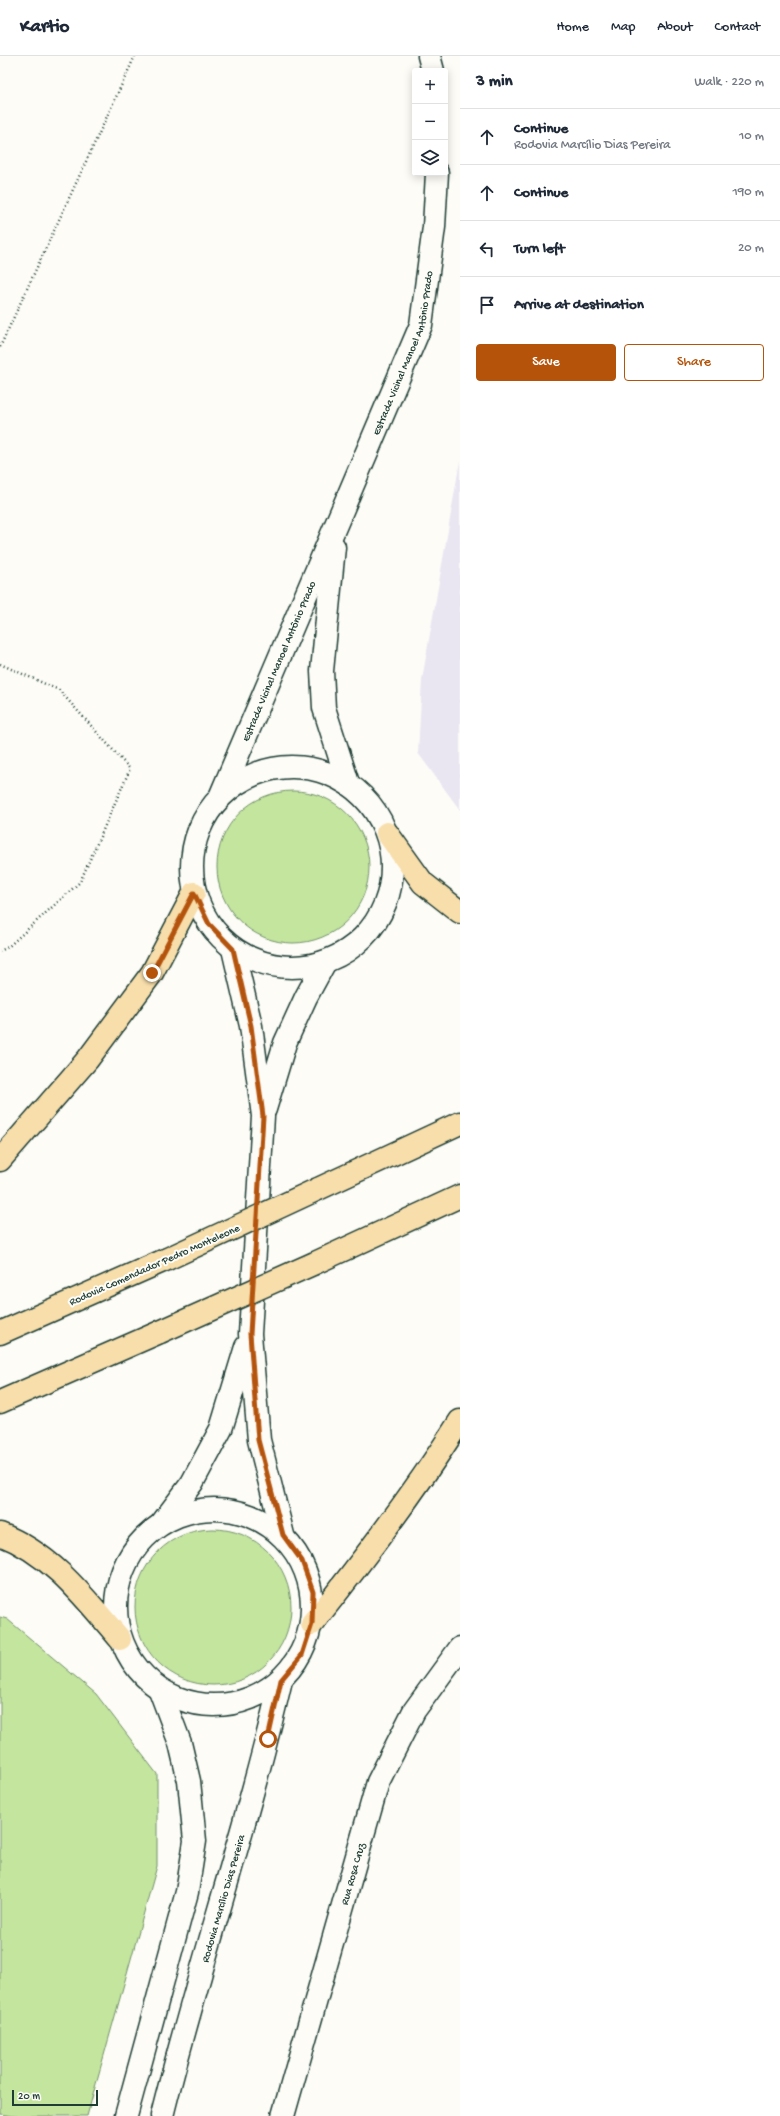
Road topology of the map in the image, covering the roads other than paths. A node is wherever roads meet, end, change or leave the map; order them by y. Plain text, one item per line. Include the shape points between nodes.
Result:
1 (429, 56) edge
2 (432, 68) edge
3 (437, 176) edge
4 (336, 525) junction
5 (348, 783) junction
6 (220, 797) junction
7 (387, 833) junction
8 (194, 893) junction
9 (460, 912) edge
10 (233, 949) junction
11 (325, 962) junction
12 (263, 1116) junction
13 (460, 1123) edge
14 (0, 1160) edge
15 (460, 1196) edge
16 (0, 1333) edge
17 (250, 1334) junction
18 (0, 1402) edge
19 (460, 1421) edge
20 (161, 1523) junction
21 (0, 1534) edge
22 (283, 1535) junction
23 (312, 1624) junction
24 (120, 1639) junction
25 (460, 1648) edge
26 (281, 1680) junction
27 (160, 1690) junction
28 (126, 2116) edge
29 (162, 2116) edge
30 (283, 2116) edge

1 - 2 main road
3 - 4 main road, Estrada Vicinal Manoel Antônio Prado via 434,226 421,325
4 - 5 main road, Estrada Vicinal Manoel Antônio Prado via 322,671 324,708
4 - 6 main road, Estrada Vicinal Manoel Antônio Prado
5 - 6 main road via 316,769 282,767 248,777
5 - 7 main road via 372,805
6 - 8 main road via 200,825 191,858
7 - 9 main road via 423,883
7 - 11 main road via 393,864 386,903 375,924 353,947
8 - 10 main road via 209,924
8 - 14 main road via 152,973 88,1059
10 - 11 main road via 262,963 294,968
10 - 12 main road via 251,1026
11 - 12 main road via 285,1043
12 - 17 main road
13 - 16 main road, Rodovia Comendador Pedro Monteleone, bridge via 165,1260
15 - 18 main road, bridge via 315,1264
17 - 20 main road via 221,1429 192,1483
17 - 22 main road via 258,1440
19 - 23 main road via 410,1498
20 - 22 main road via 191,1511 224,1509 255,1517
20 - 24 main road via 136,1546 121,1574 115,1606
21 - 24 main road via 13,1539 50,1563 80,1591
22 - 23 main road via 302,1561 313,1592
23 - 26 main road via 302,1655
24 - 27 main road via 135,1668
25 - 30 main road, Rua Rosa Cruz via 414,1711 378,1782
26 - 27 main road via 254,1698 222,1706 189,1703
26 - 29 main road, Rodovia Marcílio Dias Pereira via 268,1739 179,2048
27 - 28 main road via 180,1743 189,1781 195,1841 187,1892

